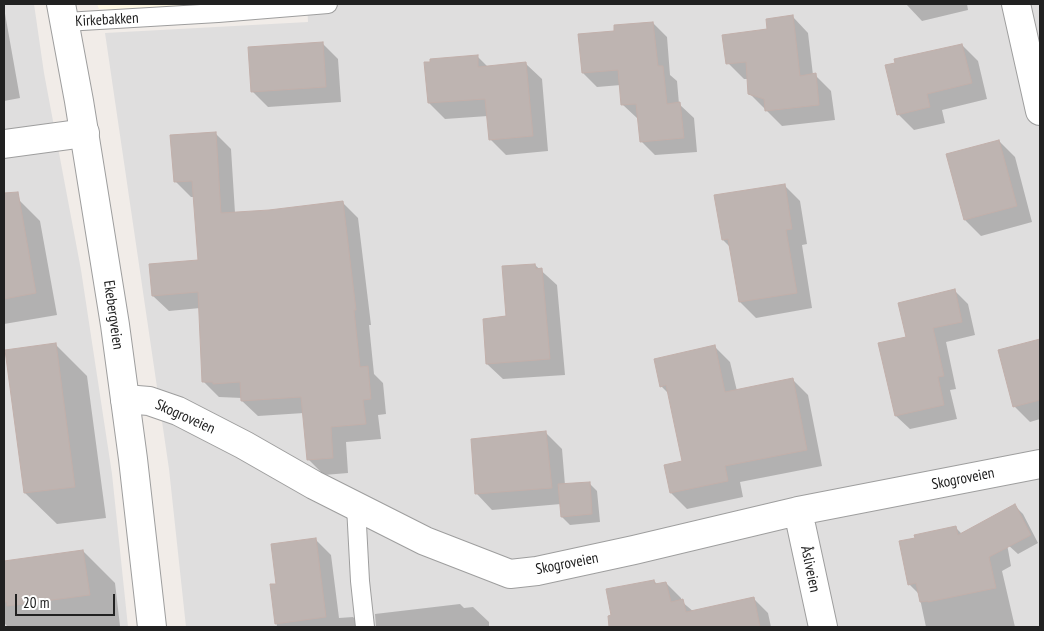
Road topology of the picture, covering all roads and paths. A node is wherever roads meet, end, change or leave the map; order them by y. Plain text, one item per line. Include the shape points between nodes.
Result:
1 (328, 4) edge
2 (1016, 4) edge
3 (63, 13) edge
4 (1040, 111) edge
5 (84, 134) junction
6 (4, 144) edge
7 (124, 399) junction
8 (1040, 464) edge
9 (356, 506) junction
10 (798, 511) junction
11 (152, 627) edge
12 (365, 627) edge
13 (823, 627) edge

1 - 3 lane, Kirkebakken via 218,13
2 - 4 street
3 - 5 street, Ekebergveien
5 - 6 street
5 - 7 street, Ekebergveien
7 - 9 street, Skogroveien via 149,401 178,411
7 - 11 street, Ekebergveien
8 - 10 street, Skogroveien
9 - 10 street, Skogroveien via 426,541 510,574 634,550
9 - 12 lane
10 - 13 street, Åsliveien

